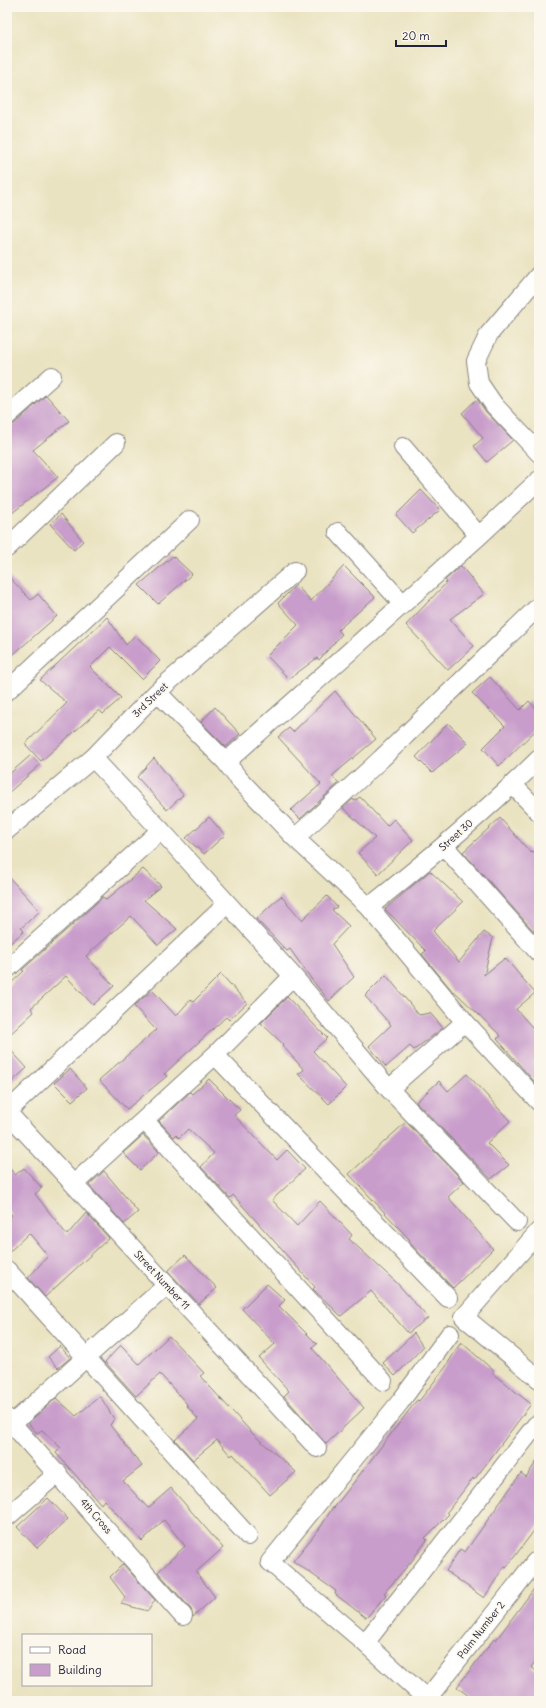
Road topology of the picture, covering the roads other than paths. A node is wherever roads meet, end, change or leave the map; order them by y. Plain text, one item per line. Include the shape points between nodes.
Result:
1 (537, 284) edge
2 (52, 376) dead end
3 (7, 416) edge
4 (116, 443) dead end
5 (403, 447) dead end
6 (539, 453) edge
7 (539, 480) edge
8 (190, 520) dead end
9 (338, 532) dead end
10 (479, 536) junction
11 (7, 548) edge
12 (295, 571) dead end
13 (403, 604) junction
14 (539, 606) edge
15 (7, 691) edge
16 (157, 692) junction
17 (93, 758) junction
18 (539, 759) edge
19 (226, 762) junction
20 (513, 785) junction
21 (539, 812) edge
22 (10, 821) edge
23 (161, 830) junction
24 (295, 838) junction
25 (444, 846) junction
26 (228, 904) junction
27 (369, 907) junction
28 (539, 953) edge
29 (7, 969) edge
30 (293, 976) junction
31 (465, 1022) junction
32 (215, 1055) junction
33 (389, 1089) junction
34 (539, 1102) edge
35 (7, 1112) edge
36 (144, 1121) junction
37 (74, 1184) junction
38 (517, 1222) dead end
39 (539, 1231) edge
40 (533, 1251) edge
41 (7, 1270) edge
42 (167, 1285) junction
43 (448, 1298) dead end
44 (450, 1334) dead end
45 (86, 1358) junction
46 (539, 1379) edge
47 (383, 1381) dead end
48 (10, 1421) edge
49 (536, 1425) dead end
50 (317, 1448) dead end
51 (58, 1474) junction
52 (7, 1517) edge
53 (248, 1536) dead end
54 (535, 1562) dead end
55 (183, 1616) dead end
56 (365, 1643) junction
57 (428, 1700) edge

1 - 6 street via 489,334 476,361 479,383 494,405
2 - 3 street
4 - 11 street
5 - 10 street
7 - 10 street
8 - 15 street
9 - 13 street
10 - 13 street
12 - 16 street, 3rd Street
13 - 19 street
14 - 24 street via 381,759
16 - 17 street, 3rd Street
16 - 19 street
17 - 22 street, 3rd Street
17 - 23 street
18 - 20 street, Street 30
19 - 24 street
20 - 21 street
20 - 25 street, Street 30
23 - 26 street
23 - 29 street
24 - 27 street
25 - 27 street, Street 30
25 - 28 street
26 - 30 street
26 - 35 street
27 - 31 street
30 - 32 street
30 - 33 street
31 - 33 street
31 - 34 street
32 - 36 street
32 - 43 street
33 - 38 street
35 - 37 street, Street Number 11
36 - 37 street
36 - 47 street
37 - 42 street, Street Number 11
39 - 40 street
40 - 46 street via 464,1317
41 - 45 street
42 - 45 street
42 - 50 street, Street Number 11
44 - 56 street via 400,1402 270,1562
45 - 48 street
45 - 53 street
48 - 51 street, 4th Cross
49 - 56 street
51 - 52 street
51 - 55 street, 4th Cross
54 - 57 street, Palm Number 2
56 - 57 street

